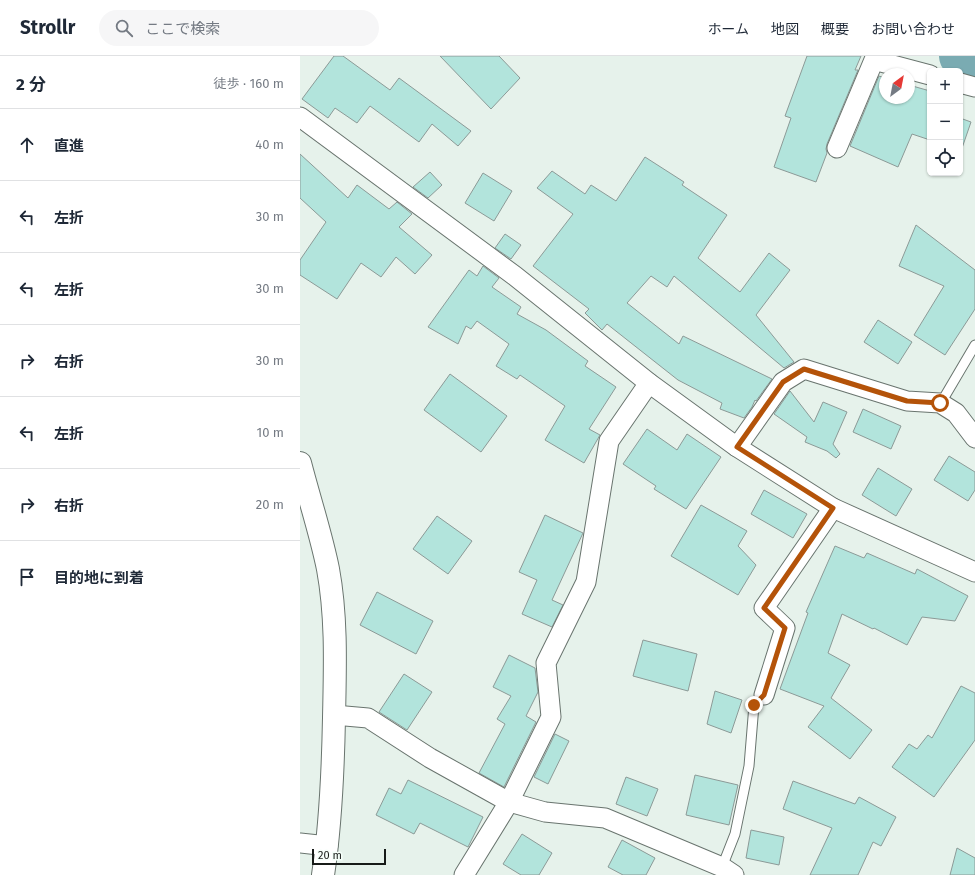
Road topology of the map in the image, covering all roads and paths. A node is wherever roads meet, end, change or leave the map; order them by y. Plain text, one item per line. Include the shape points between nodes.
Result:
1 (927, 74) edge
2 (963, 84) edge
3 (975, 87) edge
4 (300, 117) edge
5 (837, 148) dead end
6 (975, 345) edge
7 (649, 383) junction
8 (944, 396) dead end
9 (975, 438) edge
10 (737, 447) junction
11 (300, 463) edge
12 (833, 508) junction
13 (975, 572) edge
14 (764, 695) joint
15 (334, 715) junction
16 (509, 802) junction
17 (300, 844) edge
18 (328, 846) junction
19 (728, 871) edge
20 (327, 873) edge
21 (464, 875) edge

1 - 5 street via 874,60
2 - 3 street
4 - 7 street via 515,276
6 - 8 lane
7 - 10 street
7 - 16 street via 609,441 586,582 546,663 551,717
9 - 10 street via 956,413 940,403 907,401 804,369 783,382
10 - 12 street
11 - 15 street via 328,568 334,611
12 - 13 street
12 - 14 street via 764,608 785,628
14 - 19 lane via 754,705 749,766
15 - 16 street via 368,718 430,758
15 - 18 street
16 - 19 street via 545,812 605,818
16 - 21 street
17 - 18 street
18 - 20 street

